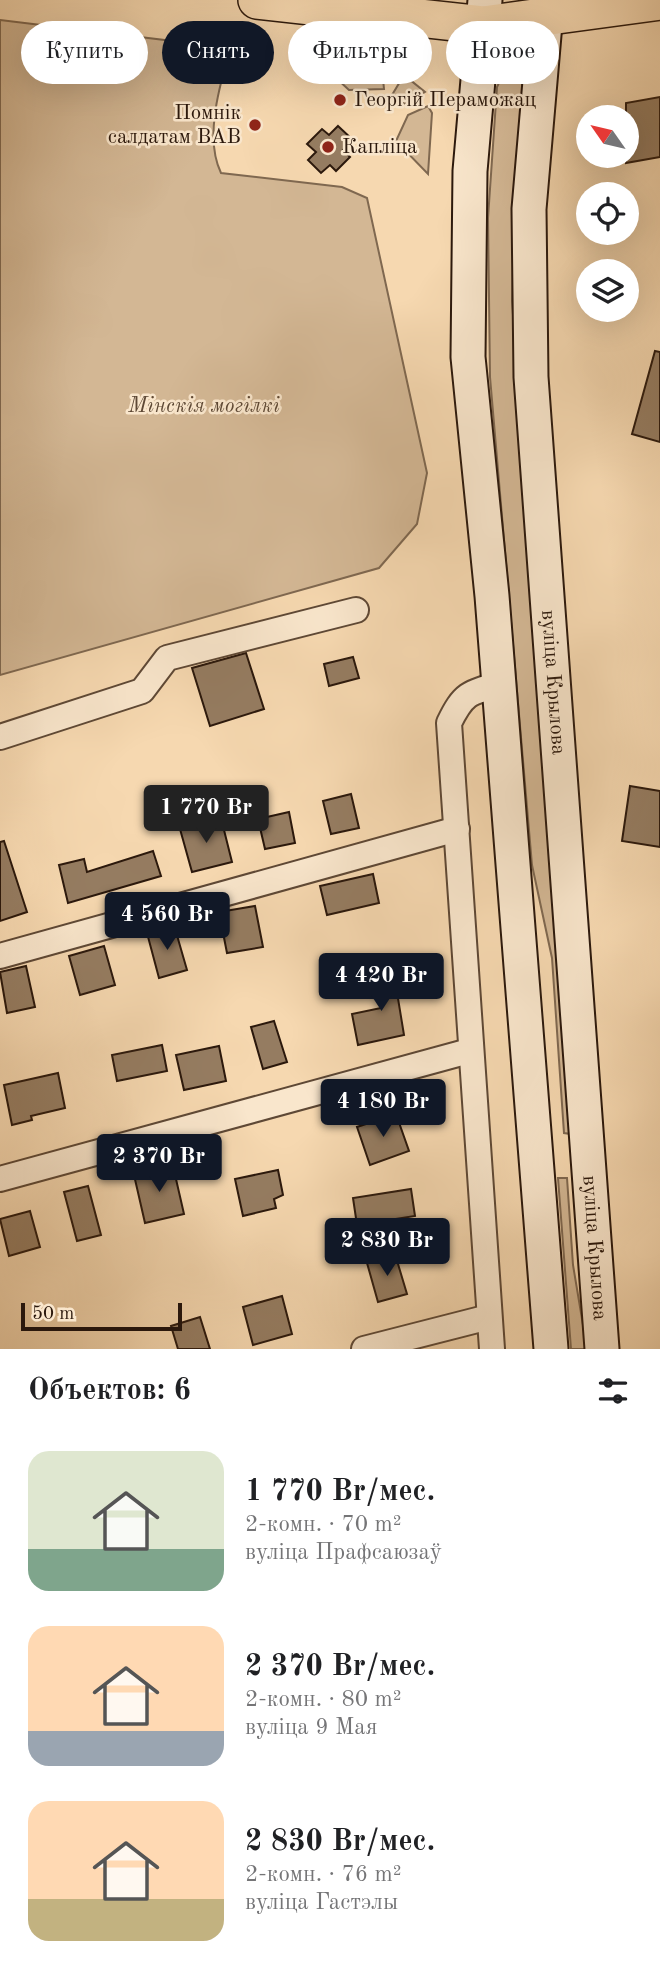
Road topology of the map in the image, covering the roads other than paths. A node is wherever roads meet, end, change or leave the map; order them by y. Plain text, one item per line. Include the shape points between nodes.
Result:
1 (257, 0) edge
2 (660, 1) edge
3 (545, 8) edge
4 (484, 12) edge
5 (356, 610) dead end
6 (499, 685) junction
7 (0, 737) edge
8 (457, 829) junction
9 (0, 956) edge
10 (469, 1051) junction
11 (589, 1153) junction
12 (538, 1157) junction
13 (0, 1179) edge
14 (489, 1317) junction
15 (364, 1349) edge
16 (492, 1349) edge
17 (551, 1349) edge
18 (602, 1349) edge

1 - 4 main road
2 - 3 main road via 599,12
3 - 4 main road
3 - 11 main road, вуліца Крылова via 529,209 531,377
4 - 6 main road via 470,171 468,357
5 - 7 street via 167,658 142,691
6 - 8 street via 469,692 449,723
6 - 12 main road
8 - 9 street
8 - 10 street
10 - 13 street
10 - 14 street
11 - 12 main road
11 - 18 main road, вуліца Крылова
12 - 17 main road
14 - 15 street
14 - 16 street

